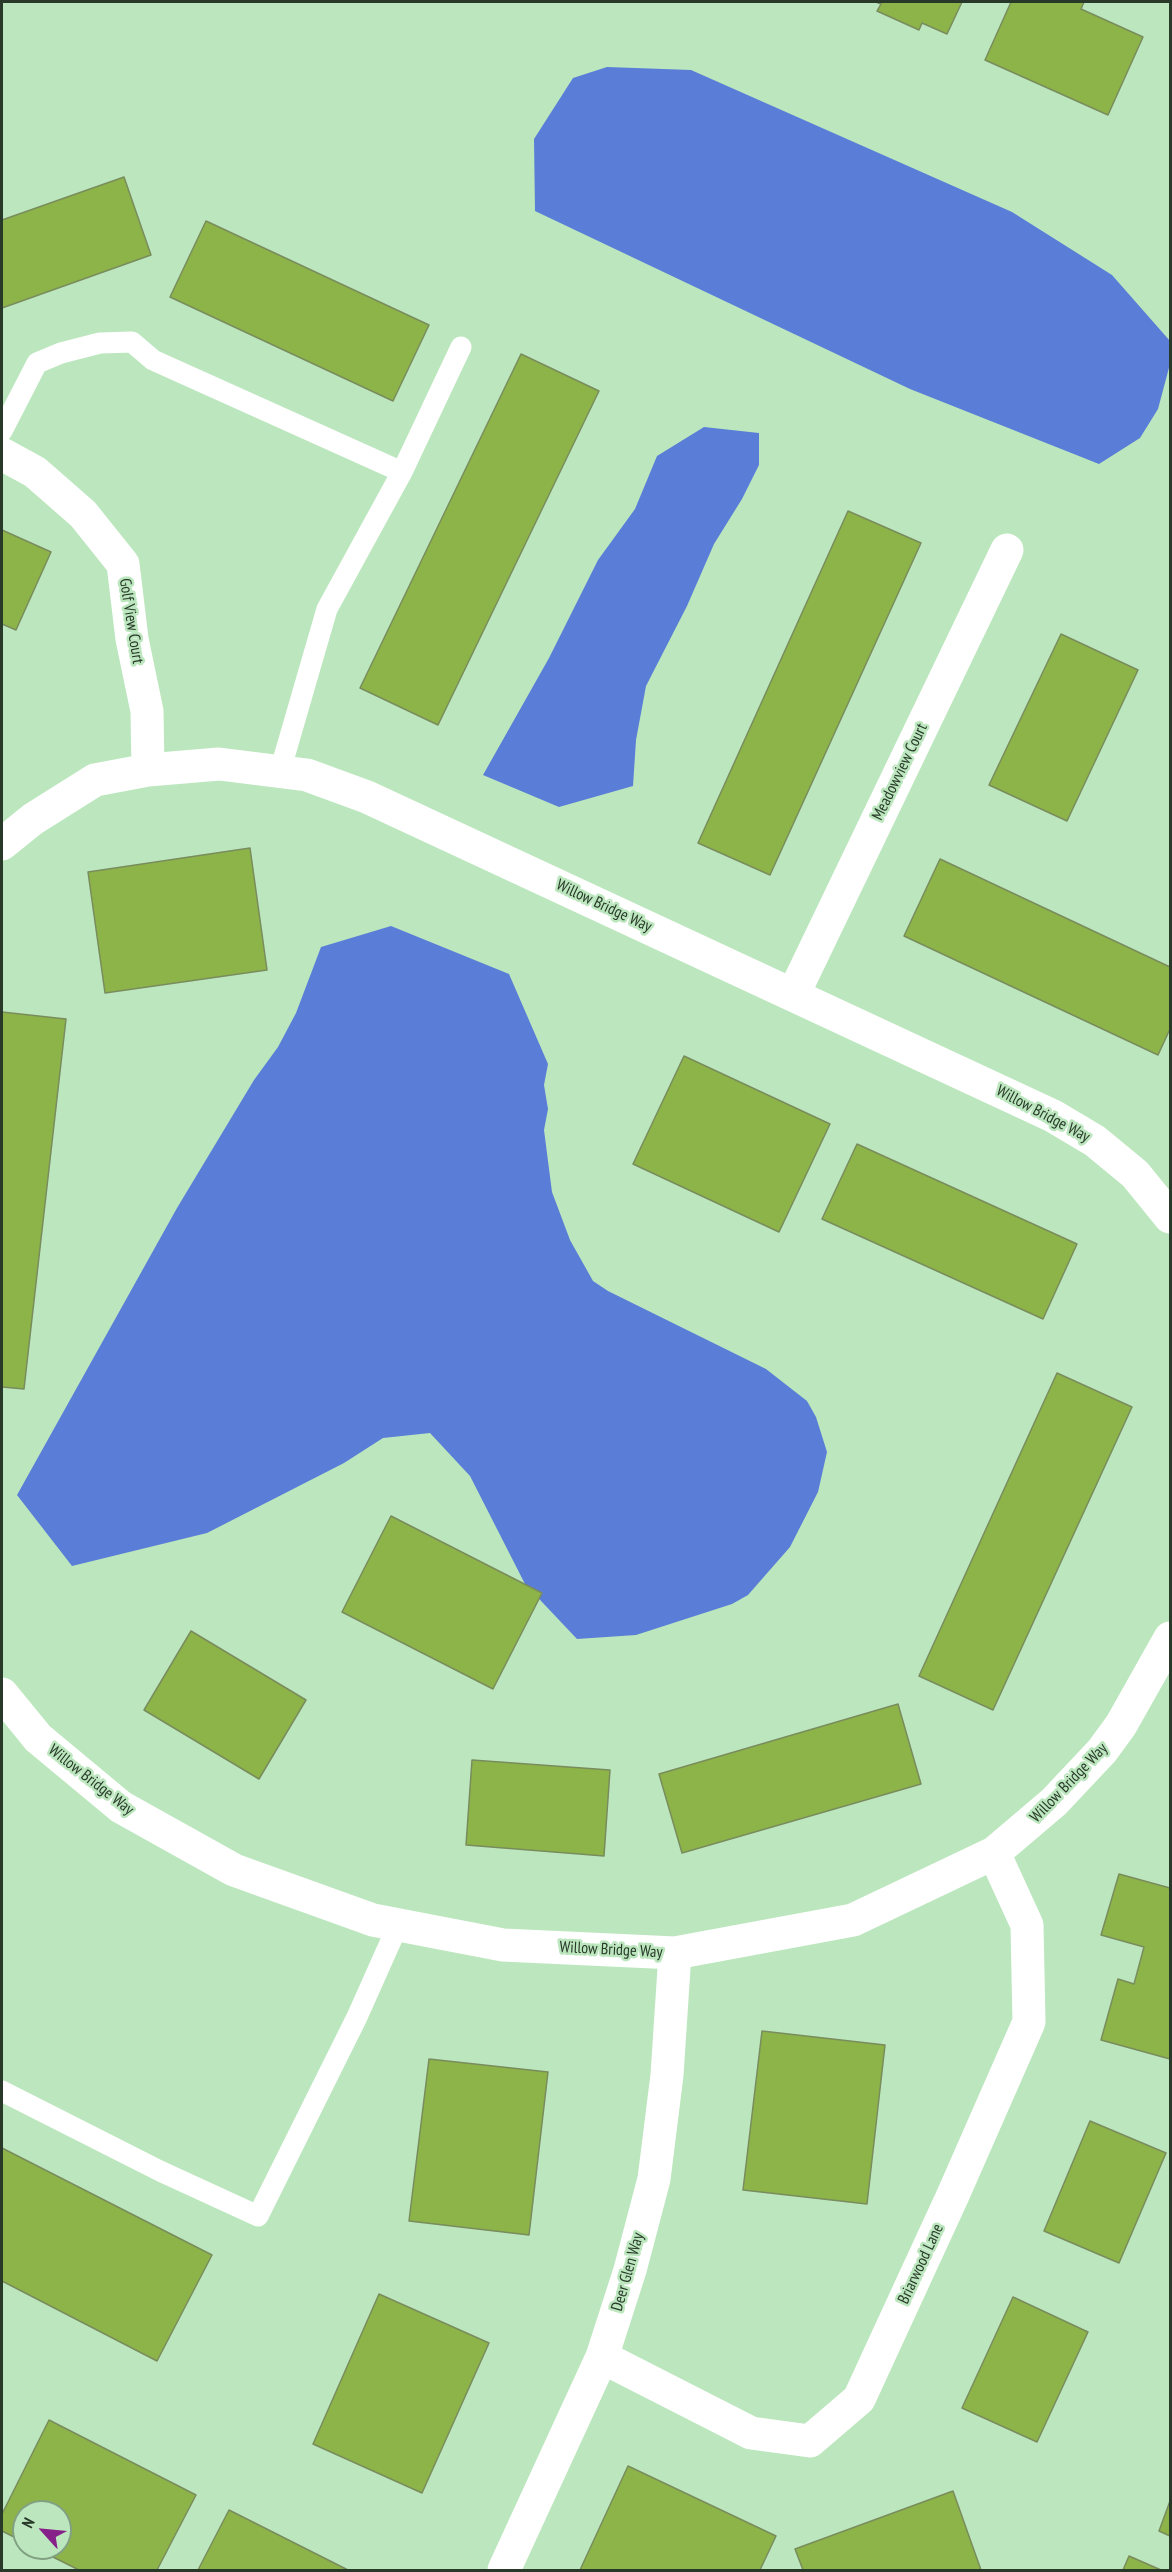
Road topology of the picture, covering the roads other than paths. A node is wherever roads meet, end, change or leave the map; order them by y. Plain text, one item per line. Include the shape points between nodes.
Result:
1 (461, 347) dead end
2 (2, 431) edge
3 (2, 454) edge
4 (402, 472) junction
5 (1007, 550) dead end
6 (148, 770) junction
7 (280, 771) junction
8 (2, 844) edge
9 (794, 993) junction
10 (1170, 1217) edge
11 (1170, 1638) edge
12 (2, 1694) edge
13 (994, 1853) junction
14 (398, 1924) junction
15 (675, 1953) junction
16 (2, 2091) edge
17 (602, 2357) junction
18 (504, 2571) edge

1 - 4 lane
2 - 4 lane via 38,363 99,343 132,342 153,360
3 - 6 street, Golf View Court via 35,472 84,514 123,564 132,639 147,711
4 - 7 lane via 327,609
5 - 9 street, Meadowview Court
6 - 7 street, Willow Bridge Way via 219,764
6 - 8 street, Willow Bridge Way via 95,780 33,819
7 - 9 street, Willow Bridge Way via 307,775 367,796
9 - 10 street, Willow Bridge Way via 1053,1116 1095,1141 1135,1174
11 - 13 street, Willow Bridge Way via 1122,1725 1102,1751 1054,1802
12 - 14 street, Willow Bridge Way via 38,1738 121,1807 234,1870 374,1920
13 - 15 street, Willow Bridge Way via 853,1920
13 - 17 street, Briarwood Lane via 1027,1924 1029,2022 859,2399 810,2441 752,2433
14 - 15 street, Willow Bridge Way via 503,1945
14 - 16 lane via 357,2017 258,2216
15 - 17 street, Deer Glen Way via 667,2075 654,2179
17 - 18 street, Deer Glen Way

